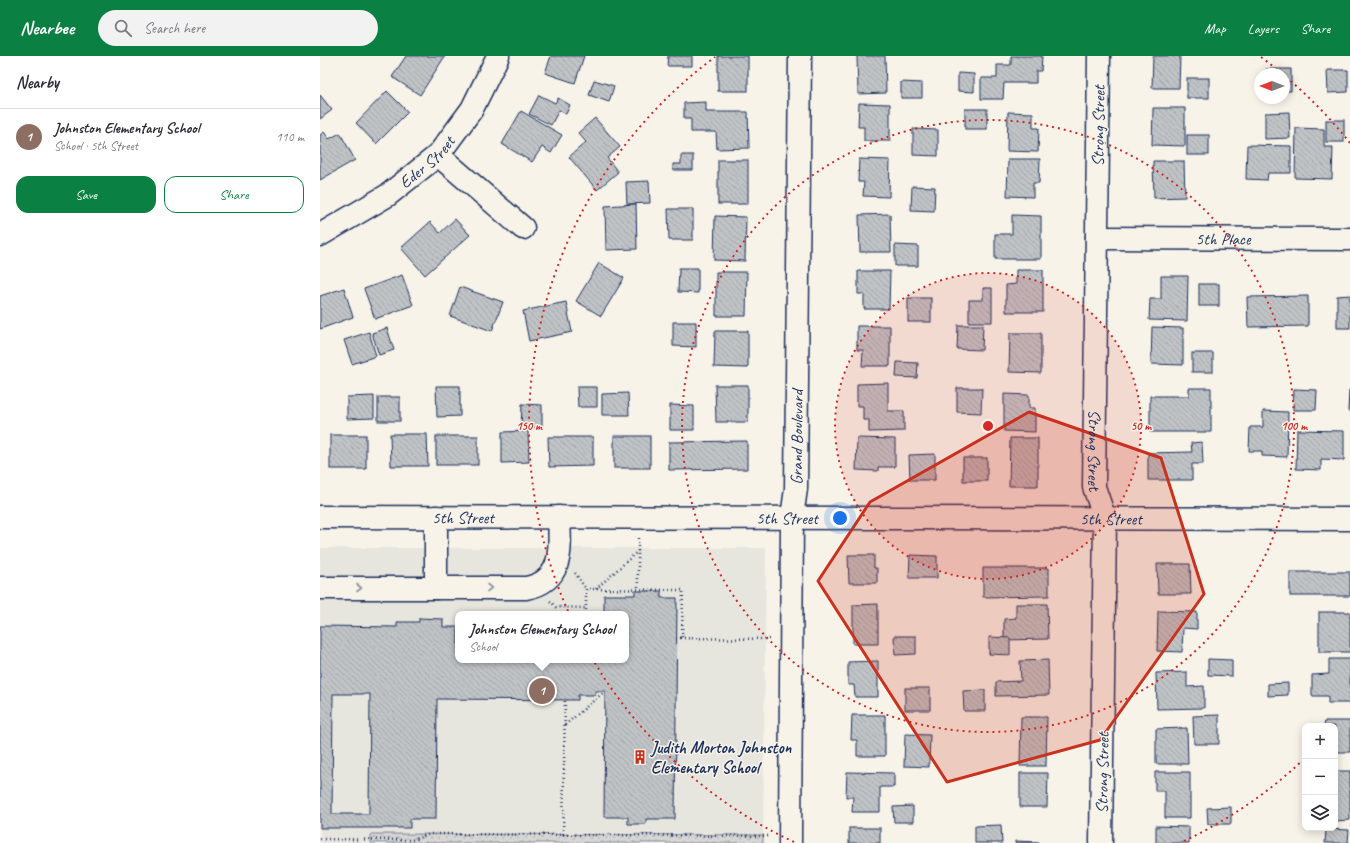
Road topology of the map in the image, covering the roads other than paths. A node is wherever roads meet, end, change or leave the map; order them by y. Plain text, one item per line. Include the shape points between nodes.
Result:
1 (498, 56) edge
2 (800, 56) edge
3 (1099, 56) edge
4 (438, 155) junction
5 (523, 228) dead end
6 (320, 235) edge
7 (1097, 238) junction
8 (1350, 239) edge
9 (320, 517) edge
10 (436, 517) junction
11 (559, 517) junction
12 (792, 517) junction
13 (1105, 519) junction
14 (1350, 519) edge
15 (320, 588) edge
16 (436, 588) junction
17 (790, 839) edge
18 (1101, 843) edge

1 - 4 street, Eder Street via 472,109
2 - 12 street, Grand Boulevard via 796,489
3 - 7 street, Strong Street
4 - 5 street
4 - 6 street, Eder Street via 388,195
7 - 8 street, 5th Place
7 - 13 street, Strong Street via 1094,486
9 - 10 street, 5th Street
10 - 11 street, 5th Street
10 - 16 street
11 - 12 street, 5th Street
16 -> 11 street via 526,588 545,581 557,564 560,551
12 - 13 street, 5th Street
12 - 17 street, Grand Boulevard
13 - 14 street, 5th Street
13 - 18 street, Strong Street
15 -> 16 street

